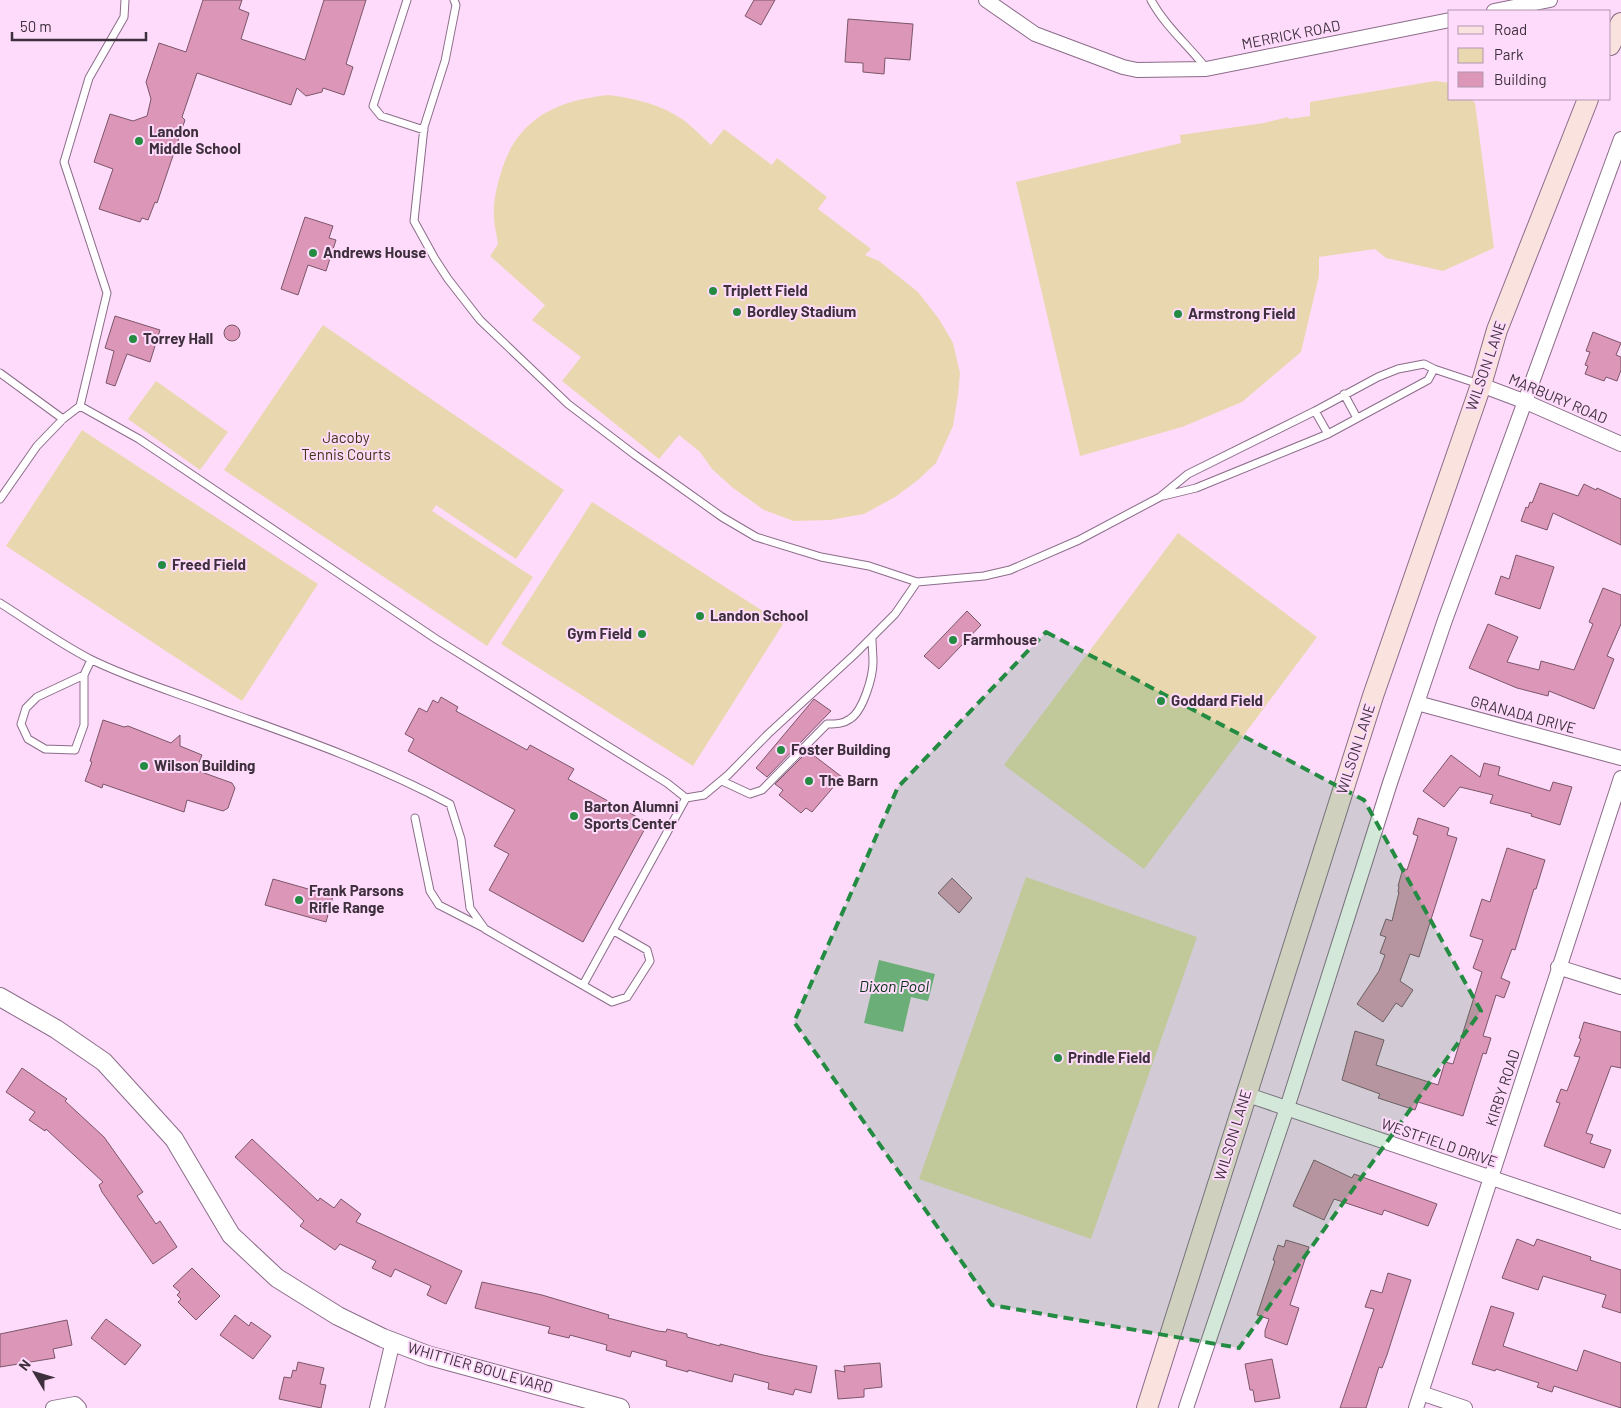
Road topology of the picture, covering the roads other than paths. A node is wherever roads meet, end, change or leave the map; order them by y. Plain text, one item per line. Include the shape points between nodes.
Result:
1 (125, 0) edge
2 (407, 0) edge
3 (454, 0) edge
4 (986, 0) edge
5 (1151, 0) edge
6 (1550, 0) edge
7 (1499, 10) edge
8 (1448, 20) edge
9 (1621, 23) edge
10 (1611, 43) edge
11 (1206, 69) junction
12 (1588, 100) edge
13 (424, 130) junction
14 (1621, 139) edge
15 (1434, 369) junction
16 (0, 373) edge
17 (1481, 385) junction
18 (1344, 394) junction
19 (1526, 402) junction
20 (80, 406) junction
21 (1315, 411) junction
22 (1357, 418) junction
23 (63, 419) junction
24 (1328, 434) junction
25 (1621, 444) edge
26 (1160, 497) junction
27 (0, 499) edge
28 (917, 582) junction
29 (0, 603) edge
30 (872, 638) junction
31 (91, 660) junction
32 (84, 675) junction
33 (1417, 703) junction
34 (1621, 758) edge
35 (1621, 778) edge
36 (722, 780) junction
37 (686, 798) junction
38 (415, 818) dead end
39 (485, 929) junction
40 (614, 931) junction
41 (1558, 967) junction
42 (583, 985) junction
43 (1621, 987) edge
44 (0, 997) edge
45 (1246, 1094) junction
46 (1287, 1108) junction
47 (1491, 1178) junction
48 (1621, 1222) edge
49 (393, 1341) junction
50 (1421, 1393) junction
51 (615, 1407) edge
52 (53, 1408) edge
53 (79, 1408) edge
54 (377, 1408) edge
55 (1147, 1408) edge
56 (1186, 1408) edge
57 (1416, 1408) edge
58 (1466, 1408) edge

1 - 20 lane via 124,16 89,78 64,162 107,293
2 - 13 lane via 372,106 381,116
3 - 13 lane via 456,5 445,61
4 - 11 street, MERRICK ROAD via 1035,34 1123,67 1137,70
5 - 11 lane via 1162,20
6 - 7 street
8 - 11 street, MERRICK ROAD
9 - 10 main road
12 - 17 main road, WILSON LANE via 1497,330
13 - 28 lane via 414,220 430,251 480,320 568,404 722,518 756,538 869,566
14 - 19 street
15 - 17 lane
15 - 18 lane via 1424,364 1398,370
15 - 22 lane via 1428,380
16 - 23 lane
17 - 19 street, MARBURY ROAD
17 - 45 main road, WILSON LANE via 1372,696
18 - 21 lane
18 - 22 lane
19 - 25 street, MARBURY ROAD
19 - 33 street
20 - 23 lane
20 - 37 lane via 139,439 436,640
21 - 24 lane
21 - 26 lane via 1188,474
22 - 24 lane
23 - 27 lane via 37,446
24 - 26 lane via 1196,488
26 - 28 lane via 1079,540 1010,570 984,576
28 - 30 lane via 895,614
29 - 31 lane
30 - 36 lane
30 - 36 lane via 873,663 865,698 858,712 839,724 827,724 762,790 750,794
31 - 32 lane
31 - 39 lane via 342,753 450,804 461,839 470,908
32 - 32 lane via 84,725 75,750 45,749 28,740 21,724 26,708 37,697
33 - 34 street, GRANADA DRIVE
33 - 46 street
35 - 41 street, KIRBY ROAD
36 - 37 lane via 704,795
37 - 40 lane
38 - 39 lane via 430,891 439,905
39 - 42 lane
40 - 42 lane
40 - 42 lane via 647,950 650,961 627,997 612,1002
41 - 43 street
41 - 47 street, KIRBY ROAD
44 - 49 street, WHITTIER BOULEVARD via 56,1029 104,1062 174,1139 231,1235 277,1278 338,1316
45 - 46 street, WESTFIELD DRIVE
45 - 55 main road, WILSON LANE
46 - 47 street, WESTFIELD DRIVE
46 - 56 street
47 - 48 street, WESTFIELD DRIVE
47 - 50 street, KIRBY ROAD
49 - 51 street, WHITTIER BOULEVARD via 430,1356
49 - 54 street
50 - 57 street, KIRBY ROAD
50 - 58 street
52 - 53 street via 75,1404

